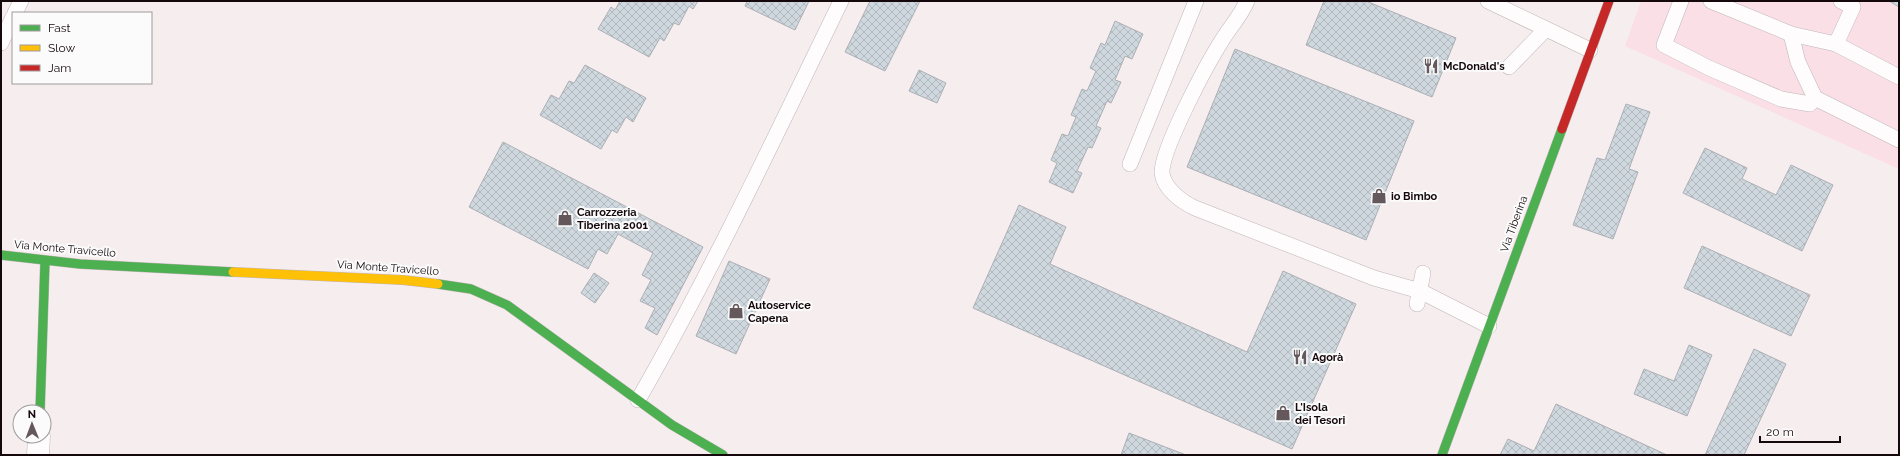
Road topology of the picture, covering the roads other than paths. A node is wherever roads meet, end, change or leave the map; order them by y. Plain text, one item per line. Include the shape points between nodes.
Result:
1 (21, 1) edge
2 (841, 1) edge
3 (1196, 1) edge
4 (1247, 1) edge
5 (1488, 1) edge
6 (1609, 1) edge
7 (1682, 1) edge
8 (1711, 1) edge
9 (1841, 1) edge
10 (16, 12) edge
11 (12, 19) edge
12 (1546, 29) junction
13 (1791, 34) junction
14 (1, 43) edge
15 (1836, 44) junction
16 (1590, 50) junction
17 (1509, 68) dead end
18 (1899, 77) edge
19 (1816, 98) junction
20 (1899, 140) edge
21 (1130, 164) dead end
22 (1, 255) edge
23 (45, 261) junction
24 (1423, 273) dead end
25 (1419, 298) junction
26 (1489, 326) junction
27 (638, 400) junction
28 (40, 404) edge
29 (39, 444) edge
30 (38, 455) edge
31 (723, 455) edge
32 (1442, 455) edge

1 - 10 lane
2 - 27 lane via 745,198 673,339
3 - 21 lane
4 - 25 lane via 1212,56 1182,116 1164,159 1162,174 1165,182 1184,203
5 - 12 lane
6 - 16 street, Via Tiberina
7 - 19 lane via 1664,45 1781,100 1810,104
8 - 13 lane
9 - 15 lane via 1853,7
11 - 14 lane
12 - 16 lane
12 - 17 lane
13 - 15 lane
13 - 19 lane via 1798,62
15 - 18 lane
16 - 26 street, Via Tiberina
19 - 20 lane
22 - 23 street, Via Monte Travicello
23 - 27 street, Via Monte Travicello via 372,278 458,286 507,305
23 - 28 street
24 - 25 lane
25 - 26 lane
26 - 32 street, Via Tiberina
27 - 31 street, Via Monte Travicello via 672,425
29 - 30 street

